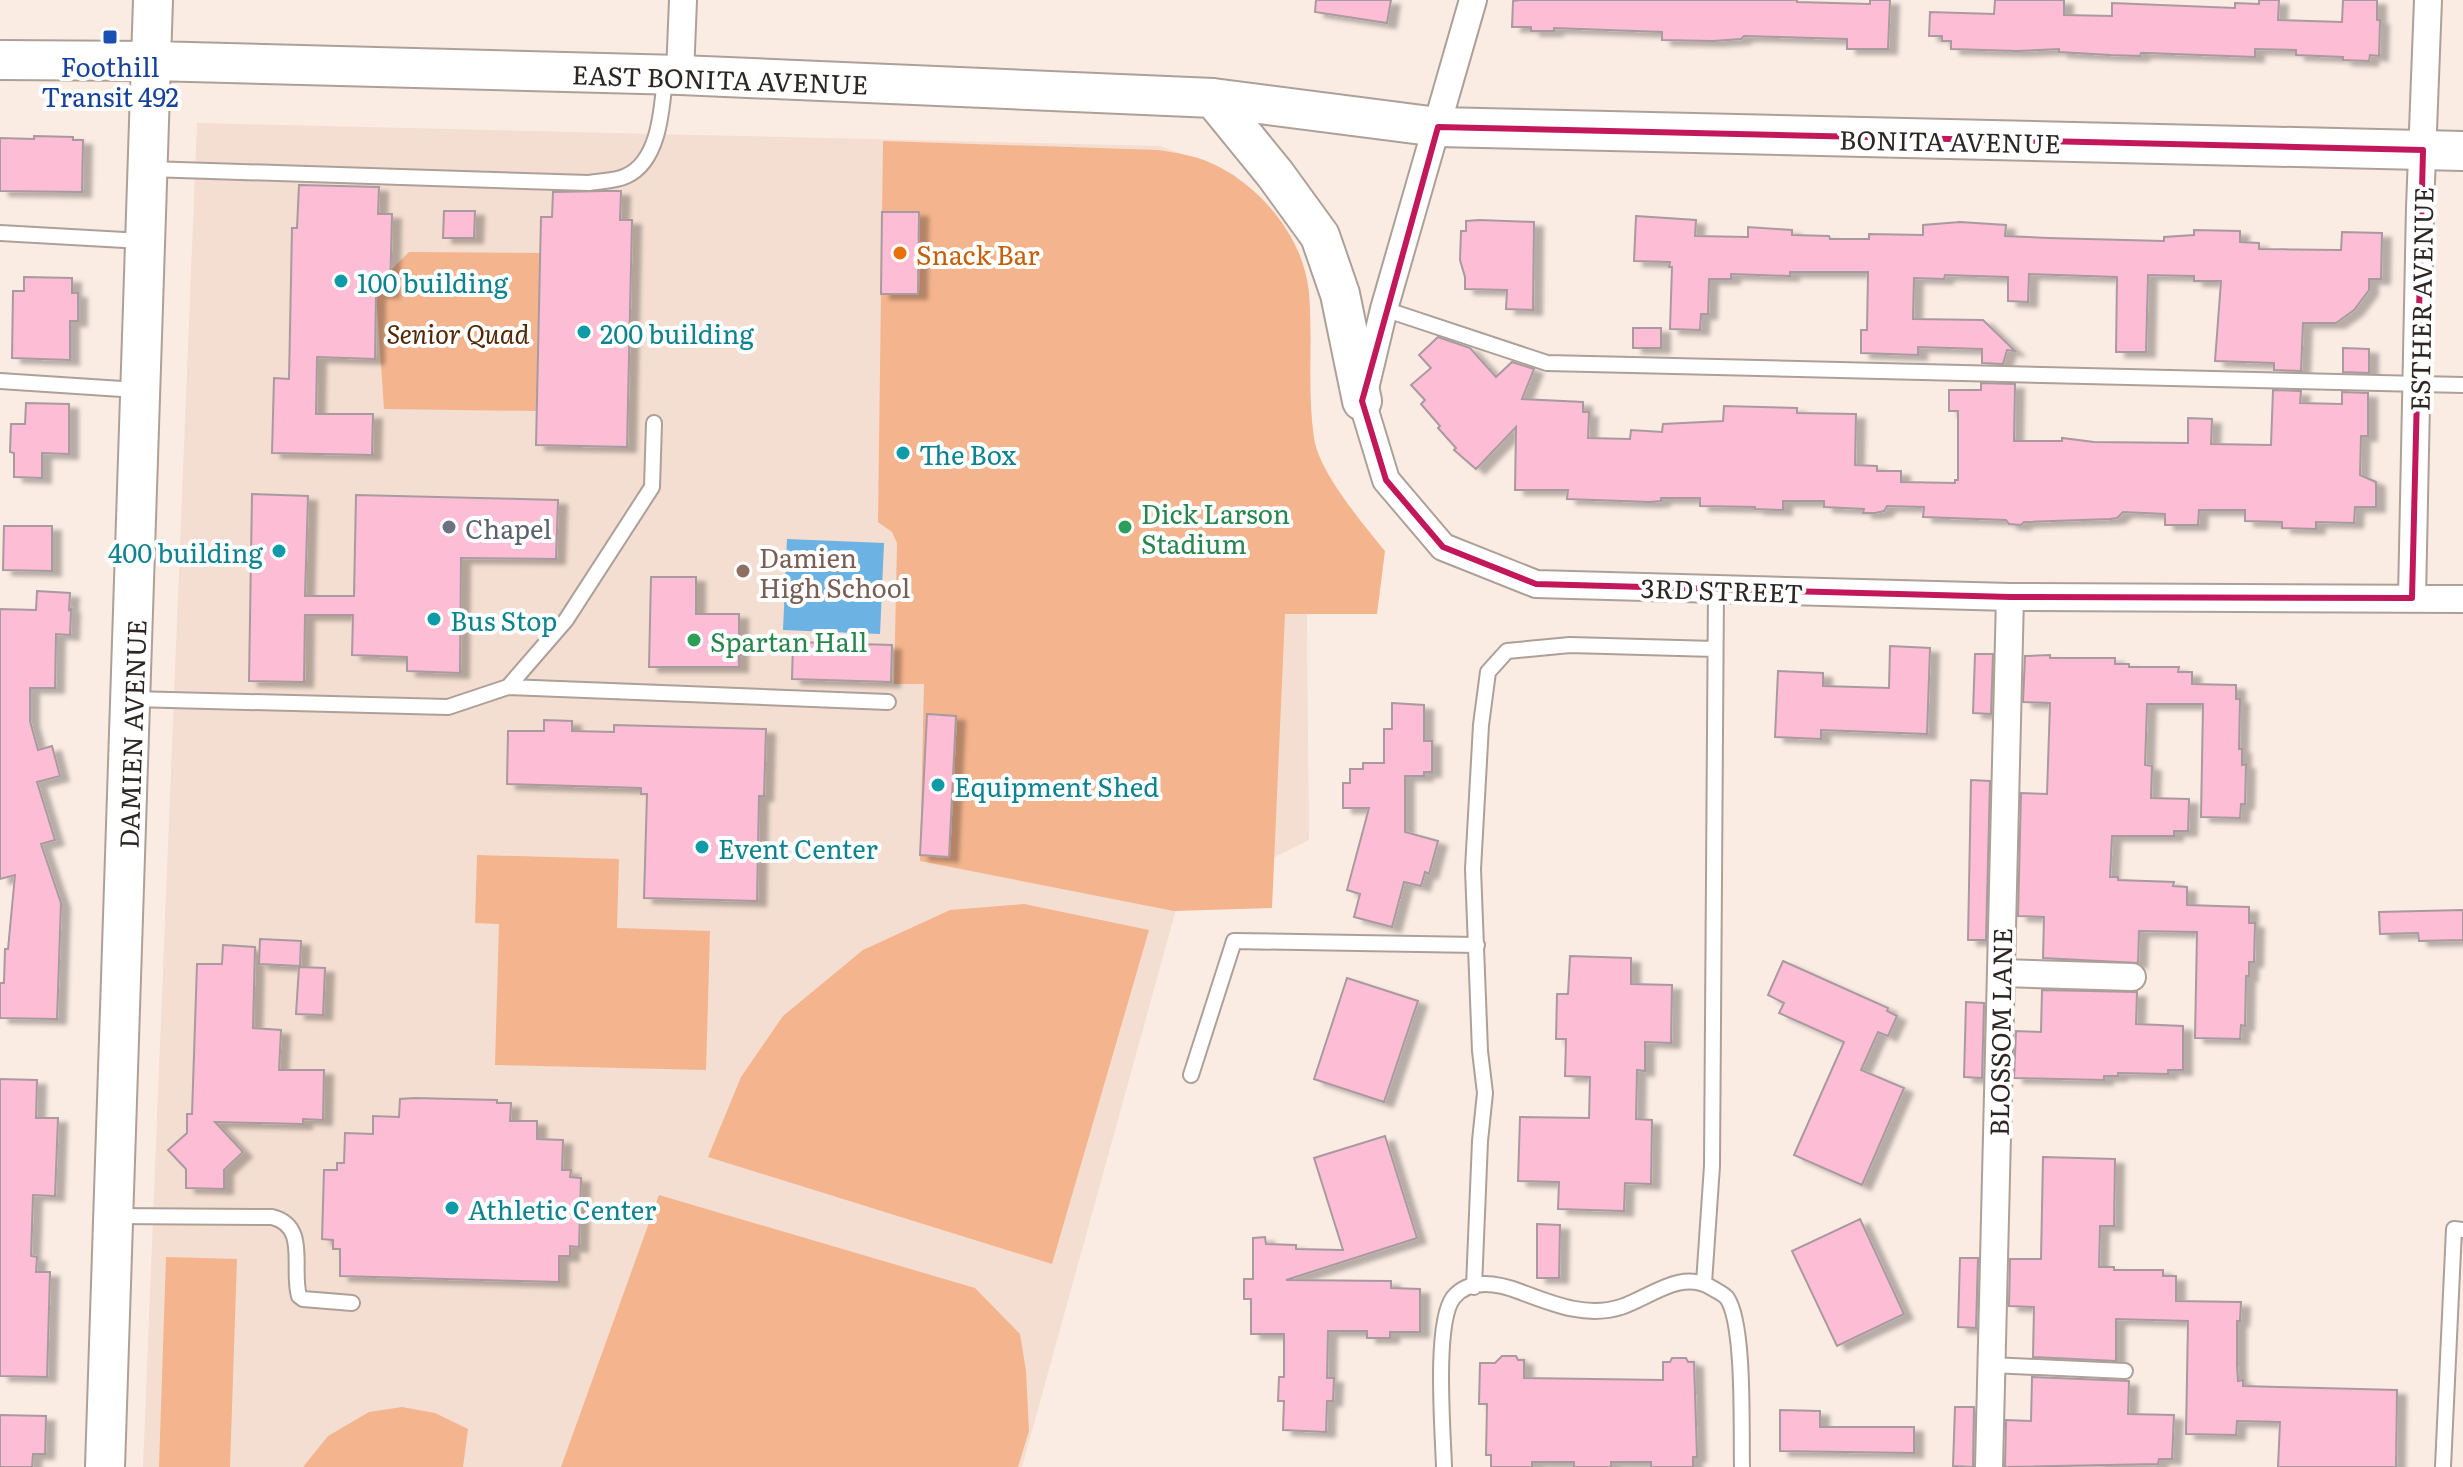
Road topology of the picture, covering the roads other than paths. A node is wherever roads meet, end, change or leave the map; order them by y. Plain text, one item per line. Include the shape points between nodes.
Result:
1 (153, 0) edge
2 (683, 0) edge
3 (1473, 0) edge
4 (2428, 0) edge
5 (0, 60) edge
6 (152, 61) junction
7 (673, 75) junction
8 (1213, 98) junction
9 (1438, 127) junction
10 (2423, 150) junction
11 (2463, 151) edge
12 (149, 169) junction
13 (0, 233) edge
14 (146, 241) junction
15 (1384, 309) junction
16 (0, 381) edge
17 (2418, 385) junction
18 (2463, 385) edge
19 (142, 390) junction
20 (1362, 401) junction
21 (654, 423) dead end
22 (1716, 589) junction
23 (2010, 597) junction
24 (2412, 598) junction
25 (2463, 599) edge
26 (1715, 649) junction
27 (508, 687) junction
28 (132, 699) junction
29 (888, 702) dead end
30 (1477, 945) junction
31 (2001, 973) junction
32 (2132, 977) dead end
33 (1191, 1075) dead end
34 (114, 1216) junction
35 (2463, 1230) edge
36 (1704, 1283) junction
37 (1474, 1287) junction
38 (352, 1303) dead end
39 (1991, 1365) junction
40 (2125, 1371) dead end
41 (105, 1467) edge
42 (1444, 1467) edge
43 (1742, 1467) edge
44 (1989, 1467) edge
45 (2443, 1467) edge

1 - 6 main road, DAMIEN AVENUE
2 - 7 street
3 - 9 street
4 - 10 street, ESTHER AVENUE
5 - 6 main road, EAST BONITA AVENUE
6 - 7 main road, EAST BONITA AVENUE
6 - 12 main road, DAMIEN AVENUE
7 - 8 main road, EAST BONITA AVENUE
7 - 12 lane via 660,128 644,162 627,176 589,183
8 - 9 main road, EAST BONITA AVENUE
8 - 20 main road via 1320,236 1340,294
9 - 10 main road, BONITA AVENUE
9 - 15 street
10 - 11 main road, BONITA AVENUE
10 - 17 street, ESTHER AVENUE
12 - 14 main road, DAMIEN AVENUE
13 - 14 lane
14 - 19 main road, DAMIEN AVENUE
15 - 17 lane via 1547,363
15 - 20 street
16 - 19 lane
17 - 18 lane
17 - 24 street, ESTHER AVENUE
19 - 28 main road, DAMIEN AVENUE
20 - 22 street, 3RD STREET via 1386,480 1443,547 1536,584
21 - 27 lane via 652,487 566,620
22 - 23 street, 3RD STREET
22 - 26 lane
23 - 24 street, 3RD STREET
23 - 31 street, BLOSSOM LANE
24 - 25 street, 3RD STREET
26 - 30 lane via 1570,645 1507,651 1488,672 1473,869
26 - 36 lane via 1712,1166
27 - 28 lane via 448,707
27 - 29 lane
28 - 34 main road, DAMIEN AVENUE
30 - 33 lane via 1234,941
30 - 37 lane via 1485,1093
31 - 32 street
31 - 39 street, BLOSSOM LANE
34 - 38 lane via 283,1220 295,1234 299,1296
34 - 41 main road, DAMIEN AVENUE
35 - 45 lane via 2454,1229
36 - 37 lane via 1679,1281 1620,1307 1589,1311 1551,1305 1494,1282
36 - 43 lane via 1726,1296 1738,1326
37 - 42 lane via 1453,1299 1443,1323
39 - 40 lane
39 - 44 street, BLOSSOM LANE

